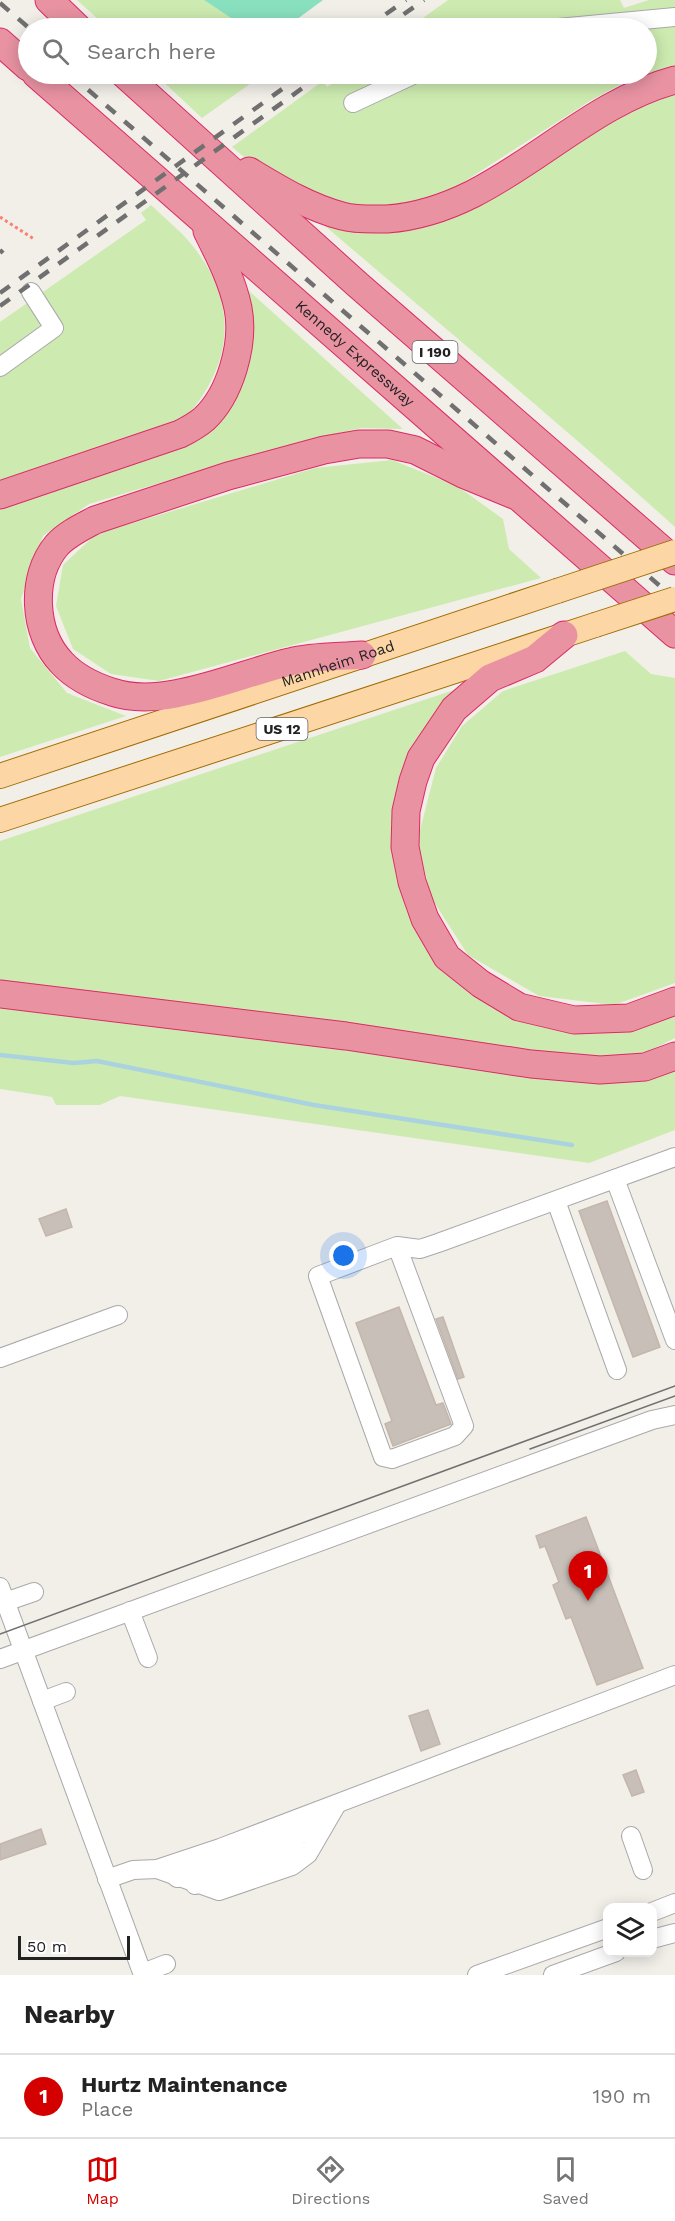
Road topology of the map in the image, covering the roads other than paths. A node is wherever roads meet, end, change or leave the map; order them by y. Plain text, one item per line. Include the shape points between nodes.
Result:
1 (49, 0) edge
2 (675, 17) edge
3 (68, 18) edge
4 (657, 19) edge
5 (0, 42) edge
6 (0, 48) edge
7 (18, 58) edge
8 (18, 60) edge
9 (675, 80) edge
10 (48, 84) edge
11 (135, 84) edge
12 (394, 84) edge
13 (353, 103) dead end
14 (197, 140) junction
15 (203, 222) junction
16 (31, 292) dead end
17 (0, 367) edge
18 (0, 495) edge
19 (514, 495) junction
20 (675, 552) edge
21 (675, 561) edge
22 (675, 599) edge
23 (675, 634) edge
24 (564, 635) junction
25 (362, 655) junction
26 (0, 776) edge
27 (0, 820) edge
28 (0, 994) edge
29 (675, 1001) edge
30 (675, 1056) edge
31 (675, 1157) edge
32 (615, 1179) junction
33 (556, 1201) junction
34 (397, 1246) junction
35 (118, 1315) dead end
36 (675, 1340) edge
37 (0, 1358) edge
38 (617, 1370) dead end
39 (675, 1415) edge
40 (34, 1592) dead end
41 (3, 1594) edge
42 (130, 1611) junction
43 (23, 1650) junction
44 (148, 1658) dead end
45 (0, 1659) edge
46 (675, 1675) edge
47 (66, 1692) dead end
48 (42, 1701) junction
49 (337, 1804) junction
50 (320, 1834) junction
51 (631, 1836) dead end
52 (157, 1869) junction
53 (643, 1870) dead end
54 (177, 1878) junction
55 (107, 1879) junction
56 (195, 1885) junction
57 (675, 1904) edge
58 (657, 1910) edge
59 (603, 1930) edge
60 (675, 1933) edge
61 (657, 1938) edge
62 (605, 1957) edge
63 (166, 1965) dead end
64 (143, 1974) edge
65 (477, 1975) edge
66 (553, 1975) edge

1 - 3 highway
2 - 4 street
5 - 7 highway, Kennedy Expressway
6 - 8 highway
9 - 14 highway via 627,99 579,126 514,172 461,201 416,217 344,217 298,200
10 - 15 highway, Kennedy Expressway
11 - 14 highway, I 190
12 - 13 street
14 - 21 highway, I 190
15 - 18 highway via 229,277 239,311 231,374 218,402 203,420 180,434
15 - 19 highway, Kennedy Expressway
16 - 17 street via 54,328
19 - 23 highway, Kennedy Expressway
19 - 25 highway via 415,450 388,444 359,444 324,450 228,476 95,520 57,545 38,590 39,616 47,643 61,662 81,680 114,693 147,697 167,694 292,661
20 - 25 main road, Mannheim Road, bridge
22 - 24 main road, US 12, bridge
24 - 27 main road, US 12
24 - 29 highway via 535,659 490,678 454,709 421,758 406,811 405,846 412,882 425,919 447,957 519,1007 574,1020 629,1017
25 - 26 main road, Mannheim Road
28 - 30 highway via 346,1036 531,1065 600,1070 645,1066
31 - 32 street
32 - 33 street
32 - 36 street
33 - 34 street via 420,1249
33 - 38 street
34 - 34 street via 318,1276 383,1457 392,1460 455,1436 464,1426
35 - 37 street
39 - 42 street via 652,1420
40 - 41 street
41 - 43 street
42 - 43 street
42 - 44 street
43 - 45 street
43 - 48 street
46 - 49 street
47 - 48 street
48 - 55 street
49 - 50 street
49 - 52 street via 187,1854
50 - 54 street
50 - 56 street
50 - 56 street via 308,1854 292,1866 225,1890
51 - 53 street
52 - 54 street
52 - 55 street via 133,1870
54 - 56 street
55 - 64 street
57 - 58 street
59 - 65 street
60 - 61 street
62 - 66 street
63 - 64 street

